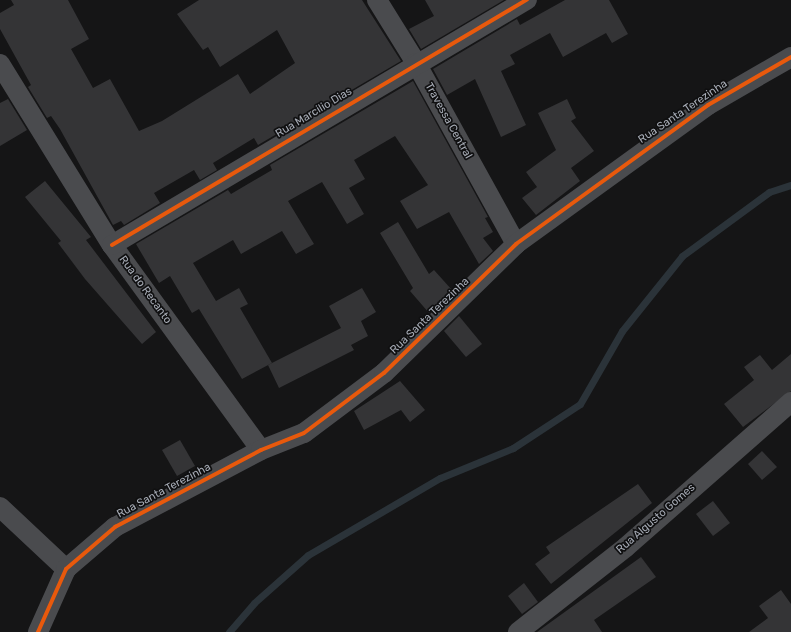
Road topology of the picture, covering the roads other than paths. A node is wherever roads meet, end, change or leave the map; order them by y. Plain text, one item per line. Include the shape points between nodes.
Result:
1 (377, 0) edge
2 (527, 0) edge
3 (791, 57) edge
4 (416, 63) junction
5 (0, 64) edge
6 (112, 244) junction
7 (516, 244) junction
8 (791, 402) edge
9 (261, 450) junction
10 (0, 507) edge
11 (66, 569) junction
12 (38, 632) edge
13 (518, 632) edge

1 - 4 street, Travessa Central
2 - 4 street, Rua Marcilio Dias
3 - 7 street, Rua Santa Terezinha via 701,109
4 - 6 street, Rua Marcilio Dias
4 - 7 street, Travessa Central
5 - 6 street, Rua do Recanto
6 - 9 street, Rua do Recanto
7 - 9 street, Rua Santa Terezinha via 384,373 304,432
8 - 13 street, Rua Algusto Gomes via 626,547
9 - 11 street, Rua Santa Terezinha via 115,527
10 - 11 street
11 - 12 street, Rua Santa Terezinha

